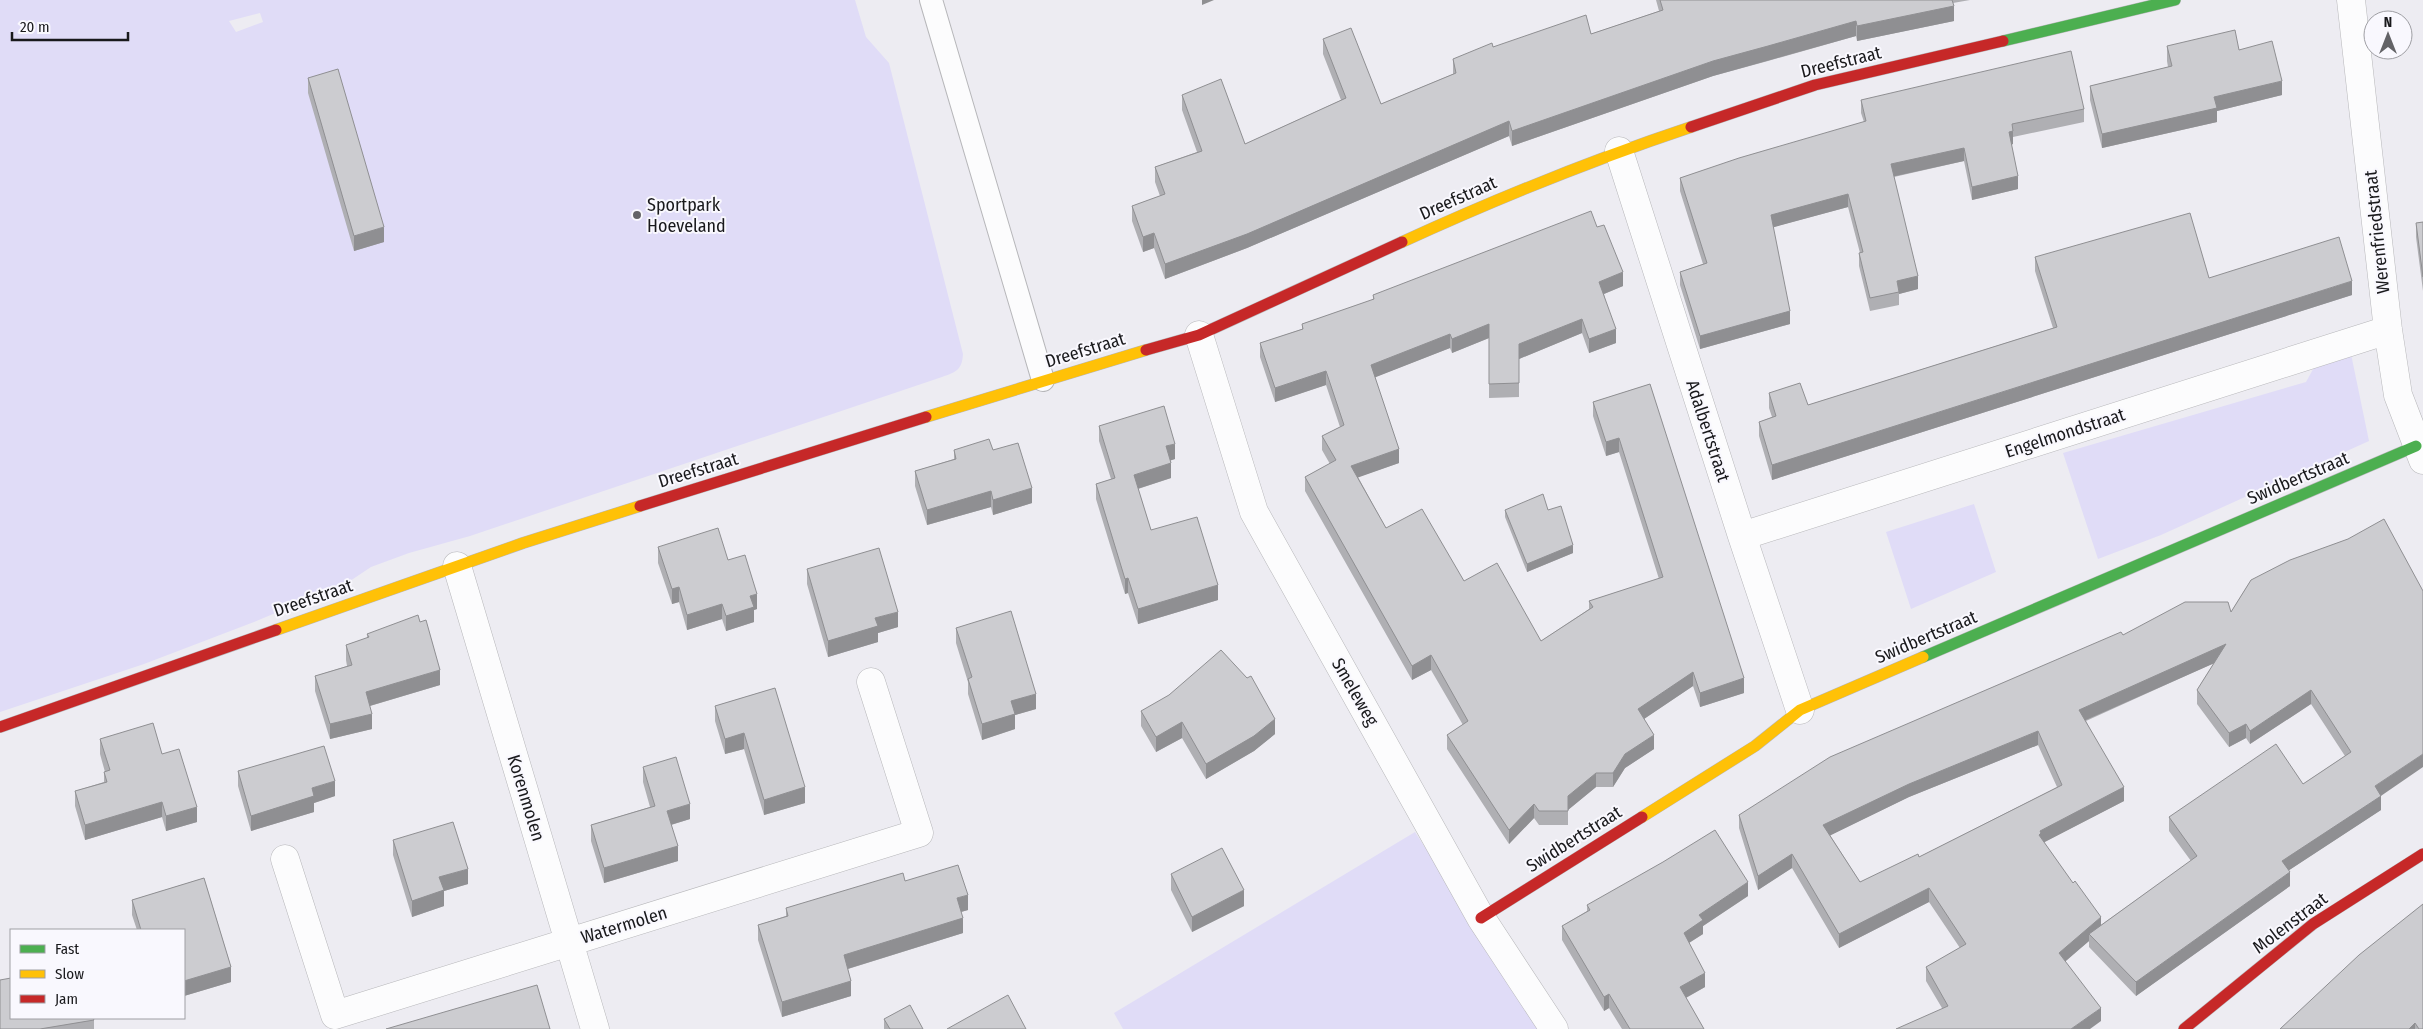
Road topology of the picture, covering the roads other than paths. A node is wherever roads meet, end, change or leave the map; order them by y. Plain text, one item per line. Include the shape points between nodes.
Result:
1 (931, 0) edge
2 (2175, 0) edge
3 (2351, 0) edge
4 (1619, 151) junction
5 (2388, 330) junction
6 (1199, 335) junction
7 (1043, 380) junction
8 (2420, 453) edge
9 (1742, 536) junction
10 (457, 566) junction
11 (871, 682) dead end
12 (1800, 710) junction
13 (0, 727) edge
14 (2423, 854) edge
15 (286, 859) dead end
16 (1481, 918) junction
17 (569, 942) junction
18 (595, 1029) edge
19 (1554, 1029) edge
20 (2184, 1029) edge

1 - 7 lane
2 - 4 street, Dreefstraat via 1815,85
3 - 5 street, Werenfriedstraat
4 - 6 street, Dreefstraat via 1479,207
4 - 9 street, Adalbertstraat
5 - 8 street, Werenfriedstraat via 2398,395
5 - 9 street, Engelmondstraat
6 - 7 street, Dreefstraat
6 - 16 street, Smeleweg via 1254,512
7 - 10 street, Dreefstraat
8 - 12 street, Swidbertstraat
9 - 12 street, Adalbertstraat
10 - 13 street, Dreefstraat
10 - 17 street, Korenmolen
11 - 17 street, Watermolen via 918,833
12 - 16 street, Swidbertstraat via 1755,746
14 - 20 street, Molenstraat via 2314,924
15 - 17 street, Watermolen via 335,1015
16 - 19 street, Smeleweg
17 - 18 street, Korenmolen

